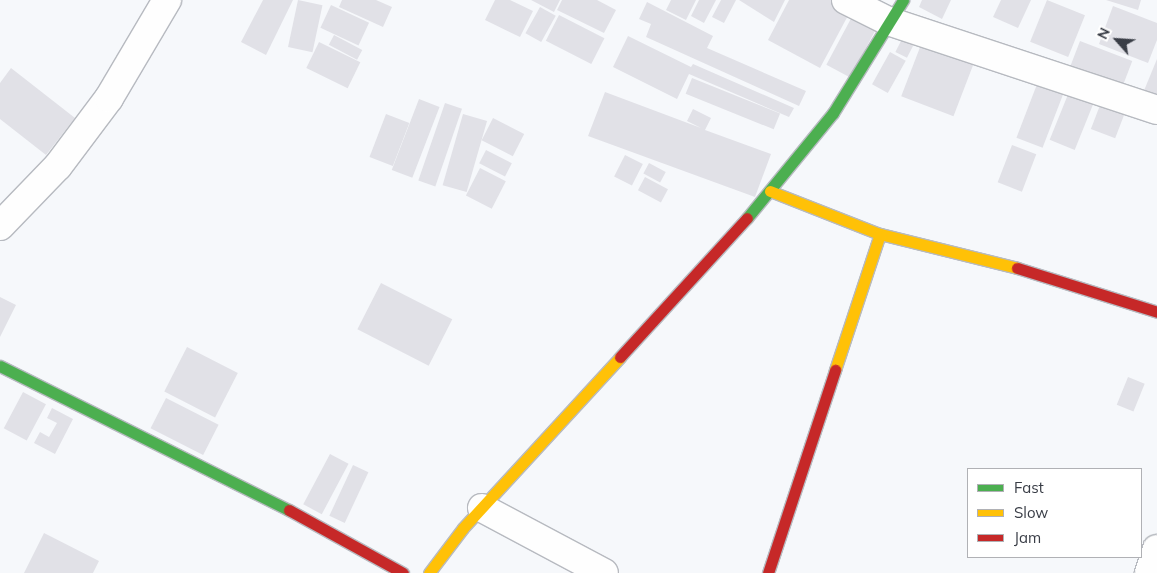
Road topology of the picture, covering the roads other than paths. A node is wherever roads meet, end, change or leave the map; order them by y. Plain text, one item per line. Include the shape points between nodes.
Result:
1 (167, 0) edge
2 (846, 0) edge
3 (896, 10) edge
4 (1157, 110) edge
5 (770, 190) junction
6 (0, 226) edge
7 (880, 234) junction
8 (1157, 312) edge
9 (0, 366) edge
10 (482, 508) junction
11 (1157, 549) edge
12 (402, 573) edge
13 (429, 573) edge
14 (604, 573) edge
15 (768, 573) edge
16 (1149, 573) edge

1 - 6 street via 98,113 58,166
2 - 3 street
3 - 4 street
3 - 5 street via 833,113
5 - 7 street
5 - 10 street
7 - 8 street via 1068,281
7 - 15 street
9 - 12 street via 310,521
10 - 13 street
10 - 14 street
11 - 16 street

